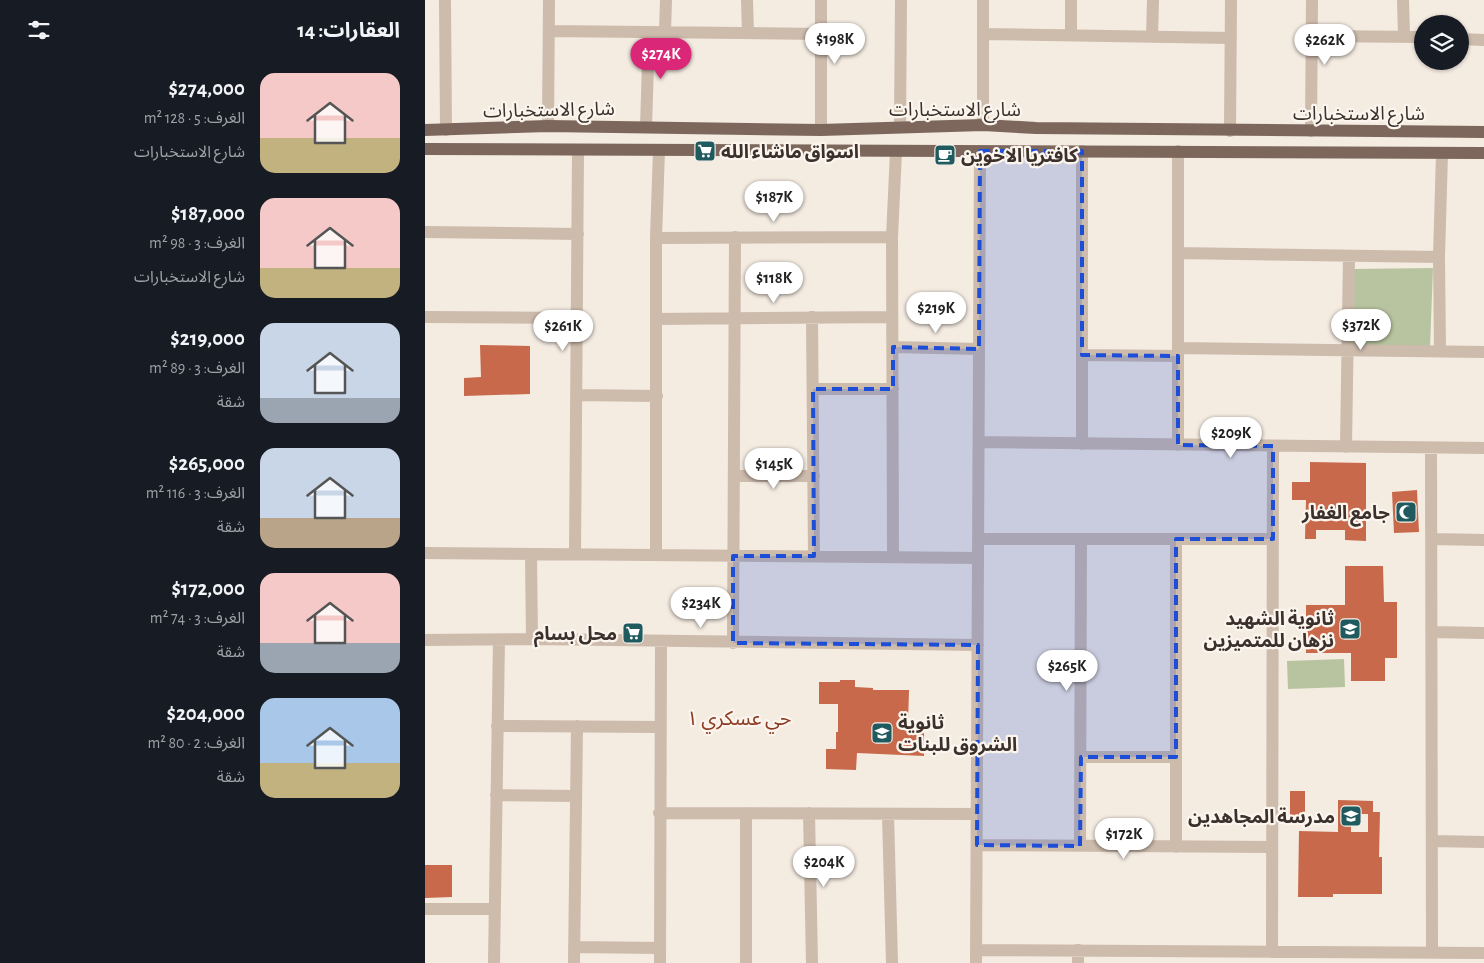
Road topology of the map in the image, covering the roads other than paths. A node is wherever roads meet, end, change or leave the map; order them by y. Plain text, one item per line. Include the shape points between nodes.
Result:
1 (445, 0) edge
2 (549, 0) edge
3 (666, 0) edge
4 (747, 0) edge
5 (821, 0) edge
6 (901, 0) edge
7 (983, 0) edge
8 (1071, 0) edge
9 (1153, 0) edge
10 (1231, 0) edge
11 (1312, 0) edge
12 (1403, 0) edge
13 (549, 31) junction
14 (649, 32) junction
15 (665, 32) junction
16 (748, 33) junction
17 (821, 34) junction
18 (983, 34) junction
19 (1071, 35) junction
20 (1152, 36) junction
21 (1312, 36) junction
22 (1404, 36) junction
23 (1414, 37) edge
24 (1231, 38) junction
25 (1469, 39) edge
26 (1484, 40) edge
27 (983, 125) junction
28 (549, 126) junction
29 (646, 127) junction
30 (901, 127) junction
31 (1036, 128) junction
32 (425, 130) edge
33 (446, 130) junction
34 (821, 130) junction
35 (1230, 131) junction
36 (1311, 131) junction
37 (1484, 132) edge
38 (425, 149) edge
39 (578, 150) junction
40 (659, 150) junction
41 (980, 151) junction
42 (1037, 151) junction
43 (1082, 151) junction
44 (1178, 151) junction
45 (896, 152) junction
46 (1442, 153) junction
47 (1484, 153) edge
48 (425, 232) edge
49 (578, 234) junction
50 (735, 237) junction
51 (892, 237) junction
52 (656, 238) junction
53 (1178, 253) junction
54 (1349, 256) junction
55 (1439, 257) junction
56 (425, 317) edge
57 (812, 317) junction
58 (893, 317) junction
59 (577, 318) junction
60 (735, 318) junction
61 (656, 319) junction
62 (893, 347) junction
63 (979, 349) junction
64 (1347, 350) junction
65 (1440, 351) junction
66 (1178, 352) junction
67 (1484, 352) edge
68 (1082, 355) junction
69 (893, 389) junction
70 (813, 390) junction
71 (576, 395) junction
72 (657, 396) junction
73 (979, 442) junction
74 (1082, 444) junction
75 (1178, 445) junction
76 (1273, 446) junction
77 (1346, 447) junction
78 (1431, 448) junction
79 (1484, 448) edge
80 (734, 476) junction
81 (814, 476) junction
82 (978, 538) junction
83 (1081, 539) junction
84 (1176, 539) junction
85 (1273, 539) junction
86 (1431, 539) junction
87 (1484, 540) edge
88 (425, 553) edge
89 (531, 554) junction
90 (575, 554) junction
91 (656, 555) junction
92 (733, 556) junction
93 (814, 556) junction
94 (893, 557) junction
95 (978, 558) junction
96 (1431, 632) junction
97 (1484, 633) edge
98 (532, 639) junction
99 (425, 640) edge
100 (499, 640) junction
101 (661, 642) junction
102 (733, 643) junction
103 (978, 645) junction
104 (497, 726) junction
105 (577, 726) junction
106 (661, 727) junction
107 (1081, 756) junction
108 (1176, 757) junction
109 (496, 795) junction
110 (576, 796) junction
111 (659, 813) junction
112 (746, 813) junction
113 (809, 813) junction
114 (888, 814) junction
115 (977, 814) junction
116 (1432, 842) junction
117 (1484, 842) edge
118 (977, 845) junction
119 (1080, 846) junction
120 (1176, 847) junction
121 (1271, 848) junction
122 (425, 909) edge
123 (494, 909) junction
124 (574, 947) junction
125 (660, 948) junction
126 (976, 950) junction
127 (1272, 952) junction
128 (1432, 953) junction
129 (1484, 953) edge
130 (1078, 957) edge
131 (1342, 958) edge
132 (494, 963) edge
133 (574, 963) edge
134 (660, 963) edge
135 (746, 963) edge
136 (813, 963) edge
137 (892, 963) edge
138 (976, 963) edge

1 - 33 street
2 - 13 street
3 - 15 street
4 - 16 street
5 - 17 street
6 - 30 street
7 - 18 street
8 - 19 street
9 - 20 street
10 - 24 street
11 - 21 street
12 - 22 street
13 - 14 street
13 - 28 street
14 - 15 street
14 - 29 street
15 - 16 street
16 - 17 street
17 - 34 street
18 - 19 street
18 - 27 street
19 - 20 street
20 - 24 street
21 - 22 street
21 - 36 street
22 - 23 street
24 - 35 street
25 - 26 street
27 - 30 main road, شارع الاستخبارات
27 - 31 main road, شارع الاستخبارات
28 - 29 main road, شارع الاستخبارات
28 - 33 main road, شارع الاستخبارات
29 - 34 main road, شارع الاستخبارات
30 - 34 main road, شارع الاستخبارات
31 - 35 main road, شارع الاستخبارات
31 - 42 main road
32 - 33 main road, شارع الاستخبارات
35 - 36 main road, شارع الاستخبارات
36 - 37 main road, شارع الاستخبارات
38 - 39 main road, شارع الاستخبارات
39 - 40 main road, شارع الاستخبارات
39 - 49 street
40 - 45 main road, شارع الاستخبارات
40 - 52 street
41 - 42 main road, شارع الاستخبارات
41 - 45 main road, شارع الاستخبارات
41 - 63 street
42 - 43 main road, شارع الاستخبارات
43 - 44 main road, شارع الاستخبارات
43 - 68 street
44 - 46 main road, شارع الاستخبارات
44 - 53 street
45 - 51 street
46 - 47 main road, شارع الاستخبارات
46 - 55 street
48 - 49 street
49 - 59 street
50 - 51 street
50 - 52 street
50 - 60 street
51 - 58 street
52 - 61 street
53 - 54 street
53 - 66 street
54 - 55 street
54 - 64 street
55 - 65 street
56 - 59 street
57 - 58 street
57 - 60 street
57 - 70 street
58 - 62 street
59 - 71 street
60 - 61 street
60 - 80 street
61 - 72 street
62 - 63 street
62 - 69 street
63 - 73 street
64 - 65 street
64 - 66 street
64 - 77 street
65 - 67 street
66 - 68 street
66 - 75 street
68 - 74 street
69 - 70 street
69 - 94 street
70 - 81 street
71 - 72 street
71 - 90 street
72 - 91 street
73 - 74 street
73 - 82 street
74 - 75 street
75 - 76 street
76 - 77 street
76 - 85 street
77 - 78 street
78 - 79 street
78 - 86 street
80 - 81 street
80 - 92 street
81 - 93 street
82 - 83 street
82 - 95 street
83 - 84 street
83 - 107 street
84 - 85 street
84 - 108 street
85 - 121 street
86 - 87 street
86 - 96 street
88 - 89 street
89 - 90 street
89 - 98 street
90 - 91 street
91 - 92 street
92 - 93 street
92 - 102 street
93 - 94 street
94 - 95 street
95 - 103 street
96 - 97 street
96 - 116 street
98 - 100 street
98 - 101 street
99 - 100 street
100 - 104 street
101 - 102 street
101 - 106 street
102 - 103 street
103 - 115 street
104 - 105 street
104 - 109 street
105 - 106 street
105 - 110 street
106 - 111 street
107 - 108 street
107 - 119 street
108 - 120 street
109 - 110 street
109 - 123 street
110 - 124 street
111 - 112 street
111 - 125 street
112 - 113 street
112 - 135 street
113 - 114 street
113 - 136 street
114 - 115 street
114 - 137 street
115 - 118 street
116 - 117 street
116 - 128 street
118 - 119 street
118 - 126 street
119 - 120 street
120 - 121 street
121 - 127 street
122 - 123 street
123 - 132 street
124 - 125 street
124 - 133 street
125 - 134 street
126 - 130 street
126 - 138 street
127 - 130 street
127 - 131 street
128 - 129 street
128 - 131 street

